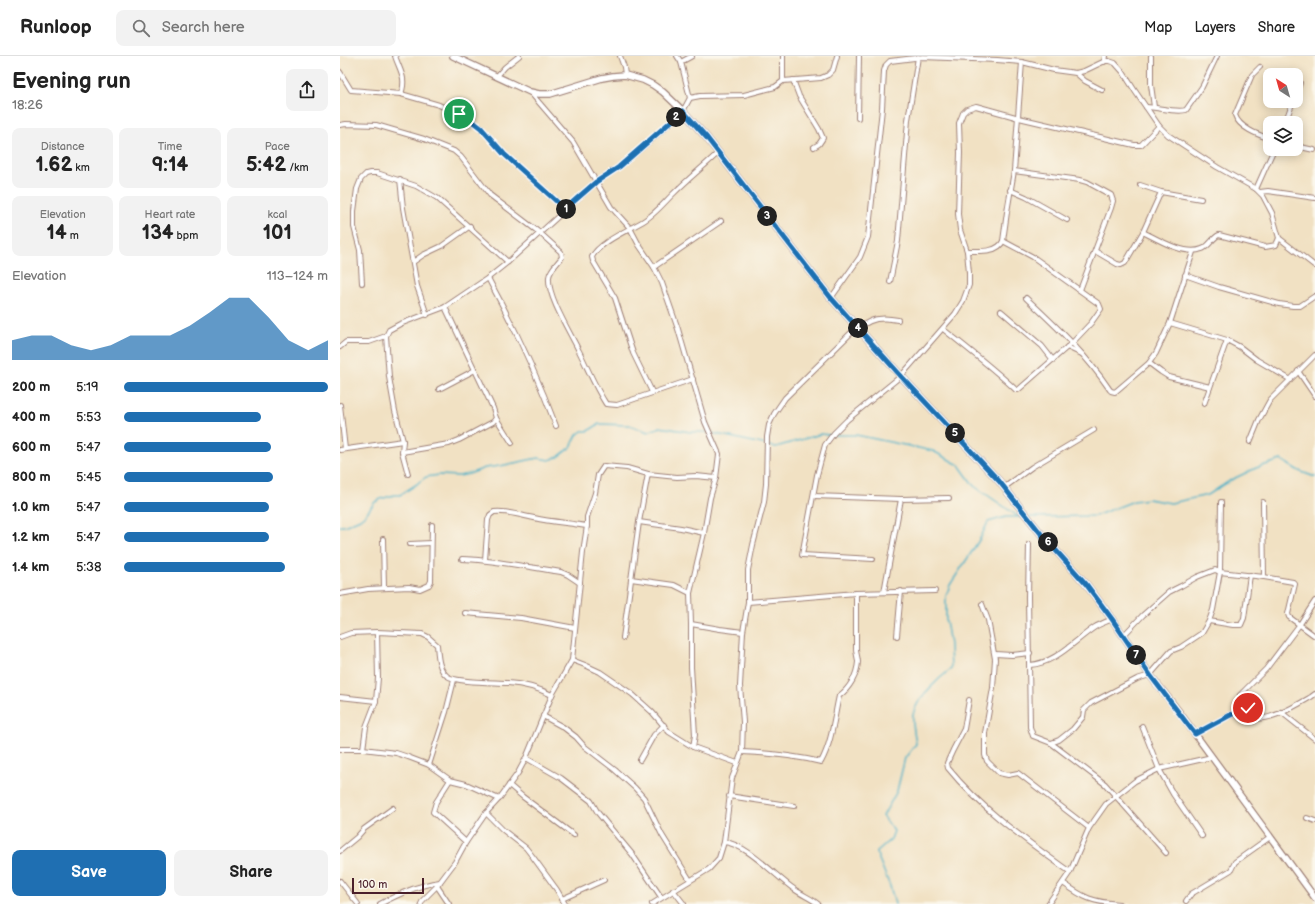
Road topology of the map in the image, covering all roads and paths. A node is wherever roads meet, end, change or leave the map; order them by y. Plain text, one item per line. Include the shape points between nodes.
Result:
1 (395, 56) edge
2 (453, 56) edge
3 (519, 56) edge
4 (620, 56) edge
5 (677, 56) edge
6 (692, 56) edge
7 (783, 56) edge
8 (837, 56) edge
9 (859, 56) edge
10 (1104, 56) edge
11 (1151, 56) edge
12 (1217, 56) edge
13 (918, 57) junction
14 (923, 57) edge
15 (948, 57) edge
16 (997, 58) edge
17 (681, 62) junction
18 (1022, 62) junction
19 (1104, 62) junction
20 (1260, 67) dead end
21 (340, 72) edge
22 (1076, 72) junction
23 (625, 75) junction
24 (497, 76) junction
25 (793, 80) junction
26 (783, 81) junction
27 (1102, 90) dead end
28 (530, 92) junction
29 (400, 94) junction
30 (690, 98) junction
31 (1146, 107) junction
32 (1154, 107) junction
33 (683, 111) junction
34 (858, 118) dead end
35 (1018, 118) junction
36 (340, 125) edge
37 (1159, 126) junction
38 (1263, 136) edge
39 (814, 146) dead end
40 (1303, 148) edge
41 (1314, 150) dead end
42 (718, 153) junction
43 (1271, 156) edge
44 (1014, 171) junction
45 (400, 180) junction
46 (596, 182) junction
47 (1140, 185) dead end
48 (1010, 190) junction
49 (1258, 191) junction
50 (1161, 192) junction
51 (1315, 198) edge
52 (1201, 199) dead end
53 (565, 209) junction
54 (1067, 220) dead end
55 (721, 221) dead end
56 (470, 226) junction
57 (630, 228) junction
58 (1143, 232) junction
59 (540, 233) junction
60 (1279, 238) junction
61 (1003, 241) junction
62 (1095, 251) junction
63 (966, 252) junction
64 (1193, 252) junction
65 (413, 262) junction
66 (508, 262) junction
67 (1315, 266) edge
68 (654, 267) junction
69 (1185, 275) junction
70 (488, 278) junction
71 (362, 282) dead end
72 (890, 282) dead end
73 (1080, 290) junction
74 (1315, 296) edge
75 (831, 298) junction
76 (1026, 298) dead end
77 (445, 307) junction
78 (1001, 311) dead end
79 (427, 315) junction
80 (898, 320) dead end
81 (1170, 323) junction
82 (858, 328) junction
83 (943, 329) junction
84 (386, 336) junction
85 (1227, 340) junction
86 (1073, 342) junction
87 (340, 347) edge
88 (1067, 347) junction
89 (1084, 355) junction
90 (1315, 355) edge
91 (1053, 360) junction
92 (1149, 363) junction
93 (475, 370) junction
94 (1298, 371) junction
95 (901, 376) junction
96 (694, 380) junction
97 (1291, 380) junction
98 (1210, 387) junction
99 (439, 388) dead end
100 (652, 392) junction
101 (1315, 396) edge
102 (1204, 404) dead end
103 (340, 405) edge
104 (496, 418) junction
105 (556, 426) dead end
106 (1094, 430) dead end
107 (403, 441) junction
108 (1250, 442) dead end
109 (512, 443) dead end
110 (342, 449) edge
111 (402, 452) junction
112 (408, 474) dead end
113 (648, 474) junction
114 (716, 478) junction
115 (1005, 487) junction
116 (814, 496) junction
117 (949, 498) dead end
118 (901, 499) junction
119 (1222, 502) dead end
120 (1262, 502) dead end
121 (639, 522) junction
122 (432, 525) dead end
123 (587, 526) junction
124 (704, 533) junction
125 (383, 539) dead end
126 (431, 543) junction
127 (410, 544) dead end
128 (1028, 544) dead end
129 (462, 559) dead end
130 (873, 559) dead end
131 (484, 560) junction
132 (1220, 572) junction
133 (1250, 575) junction
134 (1264, 577) junction
135 (631, 578) junction
136 (580, 583) junction
137 (384, 588) junction
138 (901, 591) junction
139 (935, 591) dead end
140 (884, 592) junction
141 (690, 593) junction
142 (856, 593) junction
143 (340, 594) edge
144 (1315, 601) edge
145 (748, 602) junction
146 (982, 604) dead end
147 (465, 613) dead end
148 (1112, 619) junction
149 (1209, 621) junction
150 (691, 624) junction
151 (1300, 624) junction
152 (575, 628) junction
153 (377, 632) junction
154 (744, 632) junction
155 (897, 636) dead end
156 (1123, 636) junction
157 (1315, 636) edge
158 (340, 637) edge
159 (623, 638) dead end
160 (1030, 653) junction
161 (995, 654) junction
162 (572, 660) junction
163 (1030, 665) junction
164 (1150, 675) junction
165 (454, 680) junction
166 (1315, 694) edge
167 (552, 695) junction
168 (340, 697) edge
169 (969, 700) dead end
170 (376, 701) junction
171 (1248, 708) junction
172 (1281, 712) junction
173 (543, 716) junction
174 (664, 726) junction
175 (1142, 726) dead end
176 (1195, 734) junction
177 (1315, 739) edge
178 (1051, 743) junction
179 (693, 747) junction
180 (340, 749) edge
181 (363, 749) junction
182 (742, 752) junction
183 (1212, 757) junction
184 (526, 758) junction
185 (640, 760) dead end
186 (737, 763) junction
187 (429, 765) junction
188 (1159, 769) junction
189 (450, 780) junction
190 (509, 785) junction
191 (729, 796) junction
192 (1116, 796) junction
193 (499, 799) junction
194 (794, 806) dead end
195 (393, 808) dead end
196 (486, 813) junction
197 (1307, 818) dead end
198 (1315, 821) edge
199 (1089, 828) junction
200 (574, 836) dead end
201 (1202, 836) dead end
202 (1270, 837) junction
203 (466, 842) junction
204 (724, 842) junction
205 (340, 851) edge
206 (1166, 853) dead end
207 (1070, 872) junction
208 (604, 880) dead end
209 (690, 880) junction
210 (340, 881) edge
211 (440, 882) junction
212 (1063, 883) junction
213 (436, 886) junction
214 (674, 890) junction
215 (661, 897) junction
216 (1315, 898) edge
217 (562, 899) junction
218 (1186, 901) dead end
219 (358, 904) edge
220 (380, 904) edge
221 (421, 904) edge
222 (449, 904) edge
223 (564, 904) edge
224 (652, 904) edge
225 (684, 904) edge
226 (818, 904) edge
227 (1048, 904) edge
228 (1119, 904) edge

1 - 29 street via 403,79
2 - 24 street
3 - 24 street via 505,66
4 - 23 street
5 - 17 street
6 - 17 street
7 - 26 street
8 - 25 street via 835,66 828,75
9 - 34 street
10 - 19 street
11 - 32 street
12 - 32 street via 1202,87 1186,110
13 - 14 street
13 - 72 street via 908,120 898,240
13 - 75 street via 890,61 886,65 868,237 860,256
14 - 15 street
15 - 16 street
16 - 18 street
17 - 30 street
18 - 22 street via 1054,70
18 - 35 street
19 - 22 street
19 - 31 street via 1115,63 1120,68
20 - 38 street via 1252,74 1235,115 1247,128
21 - 29 street via 351,90
22 - 27 street via 1085,81
23 - 28 street via 602,78 550,94
23 - 33 street via 653,85
24 - 28 street
25 - 26 street
25 - 39 street via 799,96 823,138
26 - 30 street via 775,87 744,95
28 - 46 street via 573,142
29 - 53 street via 439,105 472,121
30 - 33 street
31 - 32 street
31 - 37 street
33 - 42 street
33 - 46 street via 619,167
35 - 37 street via 1134,145 1141,145
35 - 44 street
35 - 63 street via 976,106 967,109 960,117 958,214
36 - 59 street via 376,126 424,139 454,151 490,195
37 - 49 street via 1183,146
40 - 41 street
42 - 57 street via 660,208
42 - 75 street
43 - 49 street
44 - 48 street
44 - 62 street via 1080,180 1111,195 1113,201
45 - 56 street via 437,198
45 - 65 street
45 - 71 street via 370,173 363,176 357,189 354,227 360,250
46 - 53 street
46 - 57 street via 611,207
47 - 50 street
48 - 54 street
48 - 61 street
49 - 51 street
49 - 60 street via 1272,213
50 - 52 street
50 - 58 street
53 - 59 street
55 - 68 street
56 - 65 street
56 - 66 street
57 - 68 street
57 - 100 street via 597,250 592,257 615,298 633,353
58 - 62 street via 1122,265
58 - 64 street via 1166,244
59 - 66 street
59 - 100 street via 562,254 561,260 549,276 552,294 606,404 617,405
60 - 64 street via 1276,245 1265,247 1219,235 1204,248
60 - 67 street
61 - 63 street via 1002,245 995,248
61 - 73 street via 1033,257
62 - 73 street
63 - 83 street via 969,273 964,301
64 - 69 street
65 - 79 street via 417,286
66 - 70 street
68 - 96 street via 672,310
69 - 74 street via 1279,304 1300,306
69 - 81 street
70 - 77 street
70 - 105 street via 529,361
73 - 86 street via 1099,304 1101,309
75 - 82 street
76 - 86 street
77 - 79 street
77 - 93 street
78 - 91 street via 1042,346
79 - 84 street via 400,324 389,330
80 - 82 street via 878,319
81 - 85 street
81 - 92 street
82 - 95 street
82 - 145 street via 786,398 771,419 767,437 764,502 748,570
83 - 91 street via 1016,390
83 - 95 street
84 - 87 street via 369,342 346,342
84 - 107 street via 389,378
85 - 97 street
85 - 98 street
86 - 88 street
86 - 89 street
88 - 89 street
88 - 91 street
89 - 92 street via 1113,392
90 - 94 street
92 - 98 street via 1169,377
93 - 99 street
93 - 104 street
94 - 97 street
94 - 101 street
95 - 115 street
95 - 116 street via 847,420 825,445
96 - 100 street
96 - 114 street via 705,422 718,448
97 - 108 street via 1264,408
98 - 102 street
103 - 110 street
104 - 109 street
104 - 111 street via 493,422 449,444
106 - 115 street via 1032,467
107 - 110 street
107 - 111 street
111 - 112 street
113 - 114 street
113 - 121 street
113 - 123 street via 627,468 604,466 598,475
114 - 124 street
115 - 148 street
116 - 118 street
116 - 130 street via 802,555
117 - 118 street
118 - 140 street
119 - 132 street
120 - 134 street
121 - 124 street
121 - 135 street
122 - 126 street
123 - 131 street via 494,512 488,520
123 - 136 street
124 - 141 street
125 - 137 street
126 - 127 street
126 - 137 street via 429,585 420,589
128 - 160 street
129 - 131 street
131 - 136 street via 561,572
132 - 133 street
132 - 149 street
132 - 156 street via 1215,570 1197,576 1169,592
133 - 134 street
133 - 149 street via 1241,625
134 - 151 street via 1295,583 1288,616
135 - 141 street via 674,585
135 - 159 street
136 - 152 street
137 - 143 street
138 - 139 street
138 - 140 street
138 - 155 street
140 - 142 street
141 - 150 street
142 - 145 street
142 - 182 street via 856,673 852,682 839,696 833,729 821,762
144 - 151 street
145 - 154 street
146 - 161 street
147 - 152 street via 521,618
148 - 156 street
148 - 163 street via 1096,627 1055,657 1038,665
149 - 164 street via 1202,633 1171,651
150 - 154 street
150 - 179 street via 695,735
151 - 157 street
151 - 171 street via 1266,669 1241,693
152 - 162 street
153 - 158 street via 351,633
153 - 165 street via 418,634 428,637 437,645 438,662 444,673
153 - 170 street
154 - 182 street via 740,686
156 - 164 street
160 - 161 street
160 - 163 street
161 - 199 street via 993,688 985,733 986,760 999,773 1018,773
162 - 167 street
162 - 174 street via 600,672 632,694
163 - 178 street via 1030,727 1034,737
164 - 176 street
164 - 178 street via 1137,678 1092,703 1084,710 1073,729
165 - 167 street via 508,683 534,687
165 - 187 street
166 - 172 street
167 - 173 street
168 - 170 street
169 - 207 street via 964,729 953,750 948,768 994,814
170 - 181 street via 366,728
171 - 172 street via 1250,715 1260,718
171 - 176 street
172 - 177 street
173 - 184 street
173 - 209 street via 576,737 644,798 656,824
174 - 179 street
174 - 185 street via 654,735
175 - 188 street
176 - 183 street
178 - 192 street via 1105,784
179 - 186 street
180 - 181 street
181 - 187 street via 396,753
182 - 186 street
183 - 188 street
183 - 202 street
184 - 190 street
184 - 215 street via 561,778 591,801
186 - 191 street
187 - 189 street
188 - 192 street via 1135,781
188 - 201 street
189 - 193 street via 466,784
189 - 203 street via 436,802 433,812
190 - 193 street
190 - 200 street
191 - 194 street
191 - 204 street
192 - 199 street via 1106,804
192 - 206 street
193 - 196 street
195 - 205 street via 364,828
196 - 203 street
196 - 217 street via 526,848
197 - 198 street
199 - 207 street
202 - 216 street
202 - 218 street via 1235,862 1231,870 1191,894
203 - 211 street
204 - 209 street via 719,858 709,869
204 - 226 street via 730,842 751,855 795,890
207 - 212 street
208 - 217 street
209 - 214 street
210 - 219 street
211 - 213 street
211 - 220 street via 413,889
212 - 227 street
212 - 228 street via 1092,900
213 - 221 street
213 - 222 street
214 - 215 street
214 - 225 street
215 - 224 street
217 - 223 street

